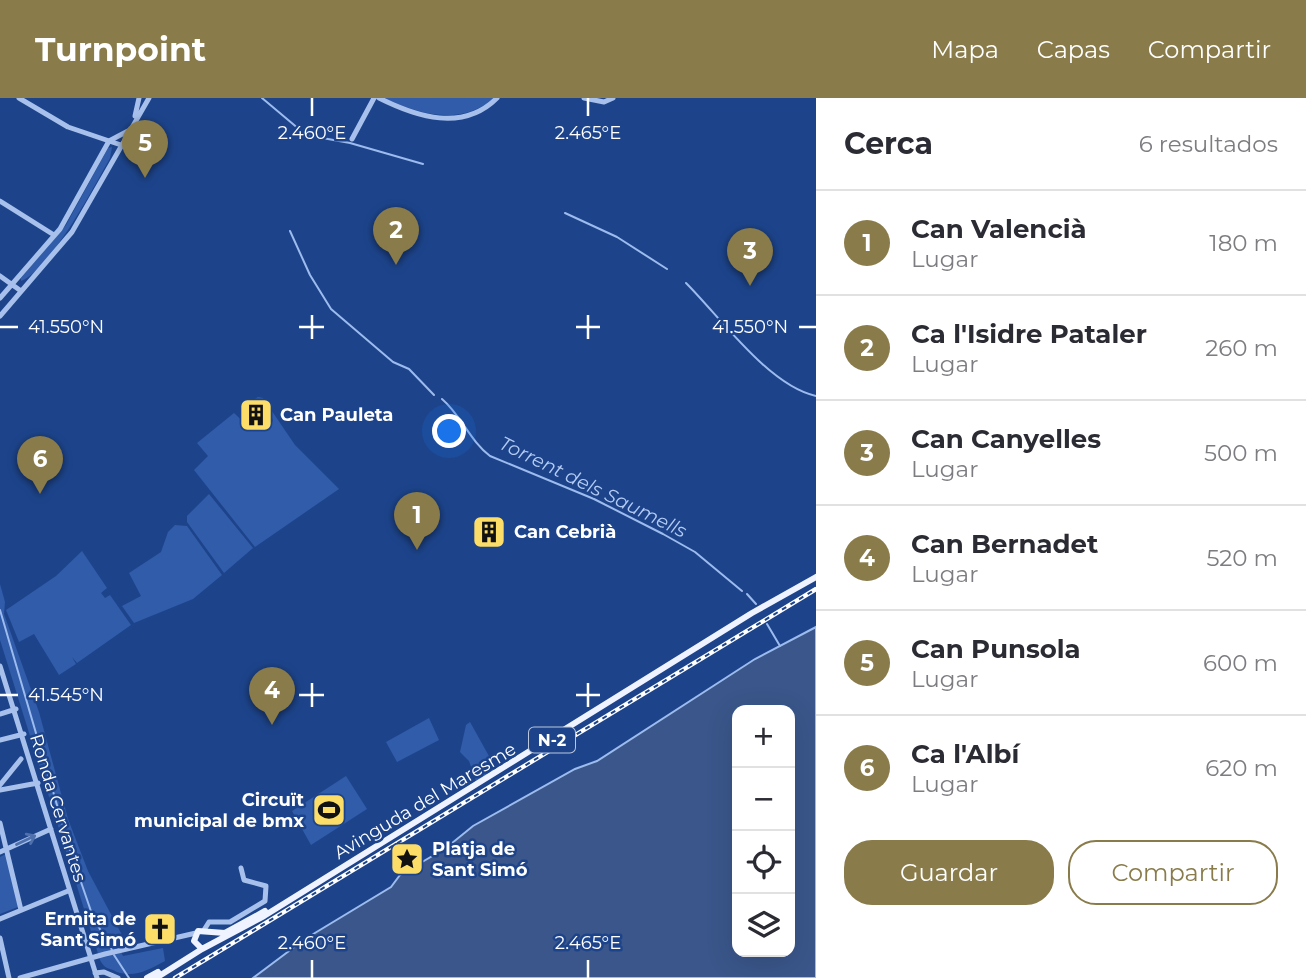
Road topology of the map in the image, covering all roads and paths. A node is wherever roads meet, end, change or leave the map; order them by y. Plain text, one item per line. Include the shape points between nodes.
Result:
1 (19, 98) edge
2 (139, 98) edge
3 (149, 98) edge
4 (374, 98) edge
5 (379, 98) edge
6 (497, 98) edge
7 (584, 98) edge
8 (613, 98) edge
9 (132, 126) junction
10 (352, 139) dead end
11 (109, 141) junction
12 (121, 145) junction
13 (0, 201) edge
14 (54, 235) junction
15 (0, 276) edge
16 (11, 283) junction
17 (21, 291) junction
18 (0, 298) edge
19 (0, 316) edge
20 (816, 577) edge
21 (0, 666) edge
22 (15, 710) junction
23 (0, 714) edge
24 (22, 734) junction
25 (0, 740) edge
26 (21, 759) dead end
27 (37, 783) junction
28 (0, 787) edge
29 (0, 823) edge
30 (51, 829) junction
31 (3, 851) edge
32 (241, 868) dead end
33 (333, 872) junction
34 (69, 890) junction
35 (20, 910) junction
36 (0, 919) edge
37 (207, 931) junction
38 (196, 933) junction
39 (182, 937) junction
40 (0, 938) edge
41 (194, 942) junction
42 (212, 944) junction
43 (202, 949) junction
44 (89, 958) junction
45 (96, 976) edge
46 (157, 977) edge
47 (9, 978) edge
48 (20, 978) edge
49 (118, 978) edge
50 (147, 978) edge

1 - 11 street via 68,127
2 - 9 street
3 - 9 street
4 - 10 street
5 - 6 street via 422,115 457,119 478,112
7 - 8 street via 604,102
9 - 11 street
9 - 12 street
11 - 12 street
11 - 14 street
12 - 17 street via 72,232
13 - 14 street
14 - 16 street
15 - 16 street
16 - 17 street
16 - 18 street
17 - 19 street
20 - 33 main road, Avinguda del Maresme / N-2
21 - 22 street, Ronda Cervantes
22 - 23 street
22 - 24 street, Ronda Cervantes
24 - 25 street
24 - 27 street, Ronda Cervantes
26 - 28 street
27 - 28 street
27 - 30 street, Ronda Cervantes
29 - 31 street
31 -> 30 street
30 - 34 street, Ronda Cervantes
31 - 35 street
32 - 37 street via 244,880 265,886 265,901 230,922 209,922
33 - 37 main road, Avinguda del Maresme / N-2 via 225,933
33 - 42 main road, Avinguda del Maresme / N-2
34 - 35 street
34 - 44 street, Ronda Cervantes
35 - 36 street
37 - 38 main road
37 - 42 main road
38 - 39 street
38 - 41 main road
39 - 41 street
39 - 44 street
40 - 47 street
41 - 43 main road
41 - 50 main road via 187,954
42 - 43 main road, Avinguda del Maresme
43 - 46 main road, Avinguda del Maresme
44 - 45 street, Ronda Cervantes
44 - 48 street
45 - 49 street via 104,972

